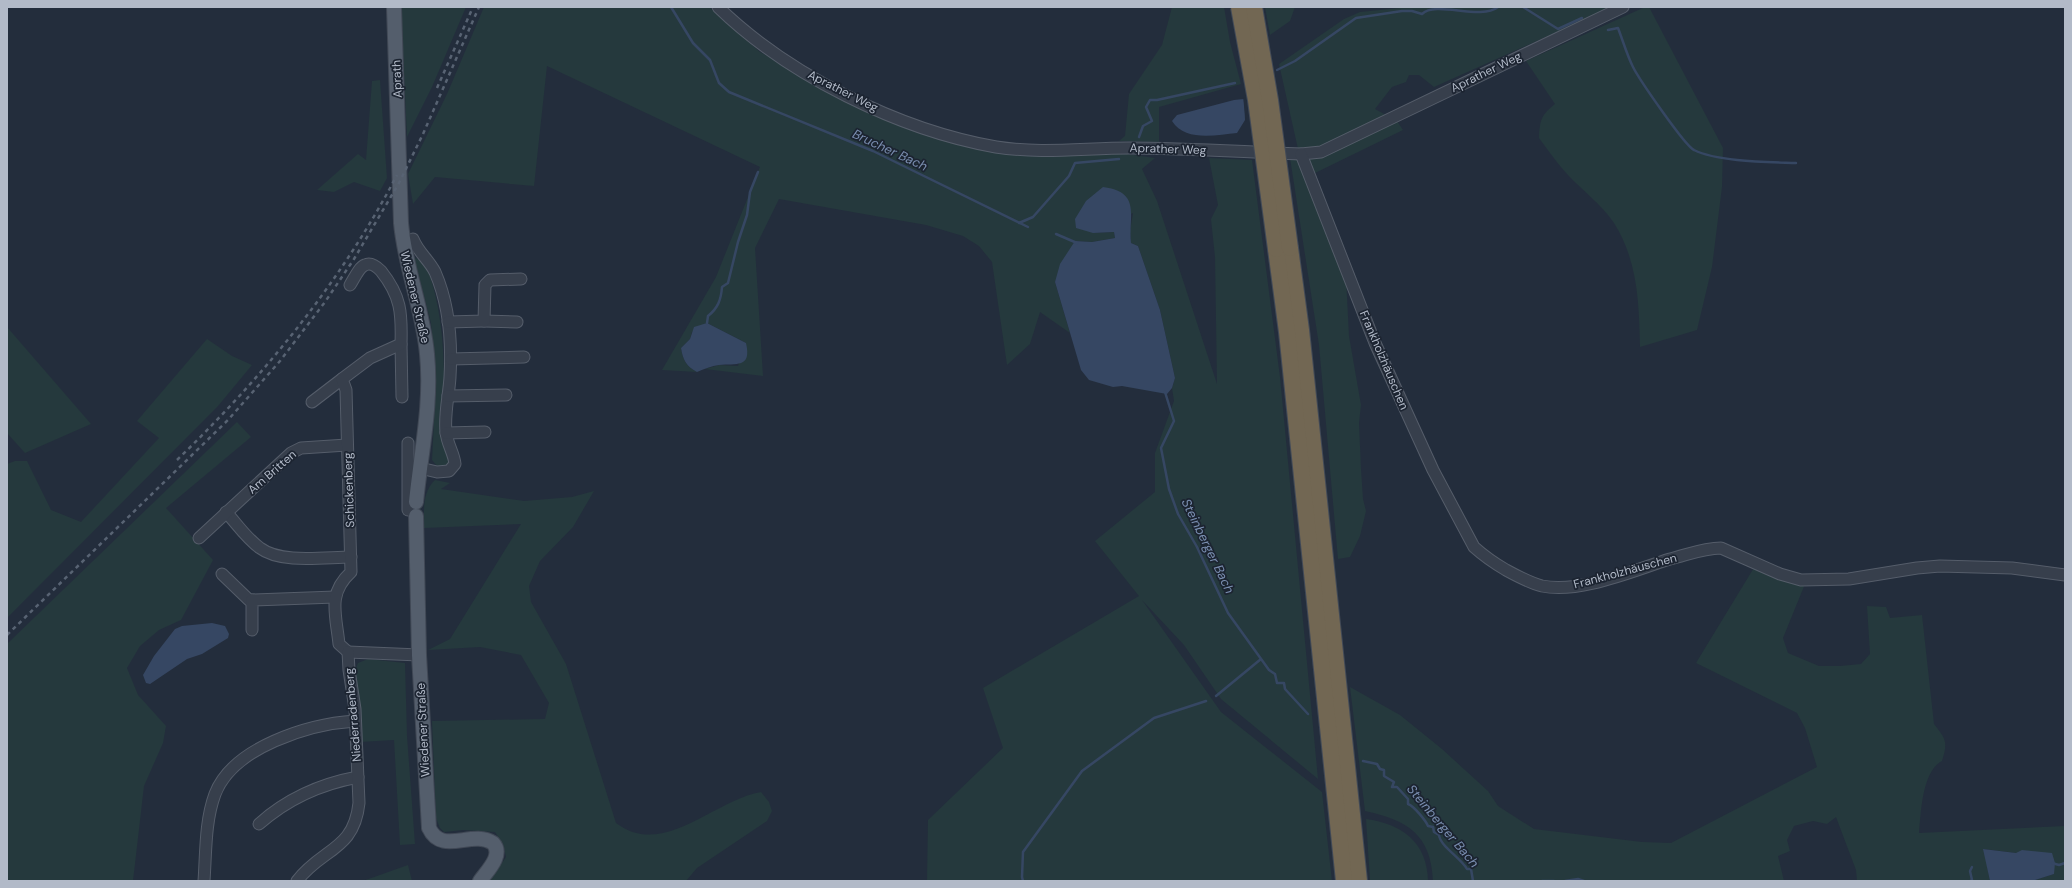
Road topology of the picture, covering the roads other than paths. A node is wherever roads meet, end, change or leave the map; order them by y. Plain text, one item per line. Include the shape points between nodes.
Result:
1 (394, 7) edge
2 (718, 7) edge
3 (1239, 7) edge
4 (1254, 7) edge
5 (1623, 7) edge
6 (399, 150) joint
7 (1301, 154) junction
8 (413, 239) dead end
9 (1283, 249) junction
10 (522, 279) dead end
11 (350, 284) dead end
12 (484, 321) junction
13 (448, 322) junction
14 (517, 322) dead end
15 (401, 344) junction
16 (524, 357) dead end
17 (451, 359) junction
18 (342, 379) junction
19 (506, 394) dead end
20 (448, 396) junction
21 (402, 397) dead end
22 (312, 402) dead end
23 (485, 432) dead end
24 (446, 433) junction
25 (408, 443) dead end
26 (347, 445) junction
27 (420, 468) junction
28 (412, 506) junction
29 (226, 512) junction
30 (199, 538) dead end
31 (351, 557) junction
32 (222, 574) dead end
33 (2065, 576) edge
34 (334, 597) junction
35 (252, 600) junction
36 (252, 630) dead end
37 (348, 652) junction
38 (419, 654) junction
39 (355, 721) junction
40 (358, 777) junction
41 (258, 824) dead end
42 (1351, 877) edge
43 (204, 881) edge
44 (297, 881) edge
45 (480, 881) edge

1 - 6 main road, Aprath
2 - 7 street, Aprather Weg via 758,42 833,88 900,119 958,138 1016,149 1132,148
3 - 9 highway, bridge
4 - 9 highway, bridge via 1270,100
5 - 7 street, Aprather Weg via 1321,152
6 - 27 main road, Wiedener Straße via 402,237 421,312 427,354 428,413
7 - 33 street, Frankholzhäuschen via 1375,343 1433,470 1474,547 1511,572 1543,586 1568,586 1606,578 1694,552 1721,548 1780,574 1801,580 1849,579 1940,566 2012,568
8 - 13 street, Wiedener Straße via 417,249 429,261 435,272
9 - 42 highway via 1287,332 1316,541
10 - 12 street via 490,280 484,285
11 - 15 street via 365,264 374,265 378,269 397,294 402,316
12 - 13 street
12 - 14 street
13 - 17 street, Wiedener Straße
15 - 18 street via 370,358
15 - 21 street
16 - 17 street
17 - 20 street, Wiedener Straße
18 - 22 street
18 - 26 street, Schickenberg via 346,390
19 - 20 street
20 - 24 street, Wiedener Straße
23 - 24 street
24 - 27 street, Wiedener Straße via 455,464 449,471 437,472
25 - 28 street
26 - 29 street, Am Britten via 301,448 291,453
26 - 31 street, Schickenberg
27 - 28 main road, Wiedener Straße
28 - 38 main road, Wiedener Straße
29 - 30 street, Am Britten
29 - 31 street via 269,554 285,557
31 - 34 street, Schickenberg via 351,572 341,581
32 - 35 street
34 - 35 street
34 - 37 street via 339,644
35 - 36 street
37 - 38 street, Niederradenberg
37 - 39 street, Niederradenberg
38 - 45 main road, Wiedener Straße via 429,828 438,840 449,842 481,838 493,843 497,851 496,859
39 - 40 street, Niederradenberg
39 - 43 street via 290,735 238,762 224,777 210,808
40 - 41 street, Niederradenberg via 335,781 308,792 280,807
40 - 44 street, Niederradenberg via 359,803 353,829 346,839 312,865

